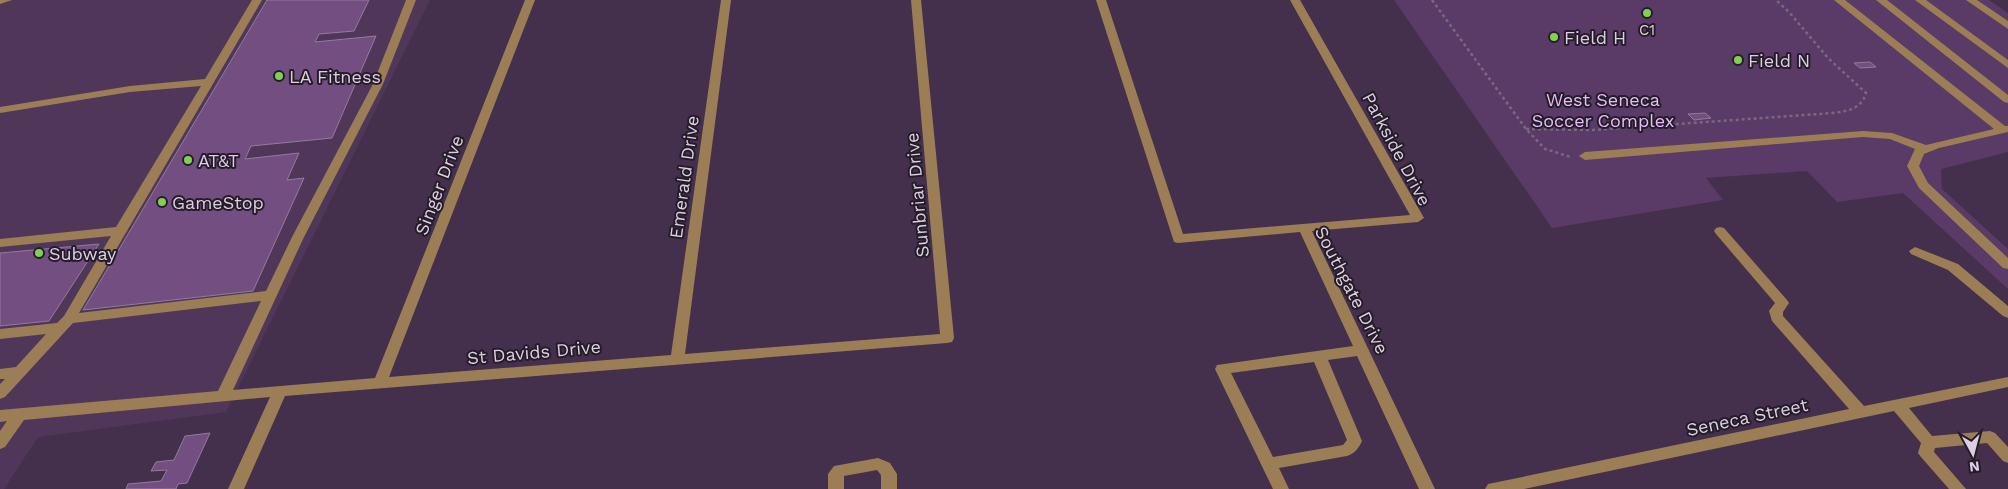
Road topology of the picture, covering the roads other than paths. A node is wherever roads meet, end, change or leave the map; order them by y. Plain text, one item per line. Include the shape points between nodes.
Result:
1 (7, 0) edge
2 (257, 0) edge
3 (410, 0) edge
4 (530, 0) edge
5 (726, 0) edge
6 (916, 0) edge
7 (1101, 0) edge
8 (1295, 0) edge
9 (1838, 0) edge
10 (1881, 0) edge
11 (1920, 0) edge
12 (1971, 0) edge
13 (0, 1) edge
14 (2008, 26) edge
15 (2008, 65) edge
16 (210, 82) junction
17 (2008, 100) edge
18 (0, 110) edge
19 (2005, 129) edge
20 (1925, 149) junction
21 (1584, 156) dead end
22 (1304, 228) junction
23 (119, 231) junction
24 (1720, 232) dead end
25 (0, 243) edge
26 (1915, 250) dead end
27 (2008, 265) edge
28 (271, 295) junction
29 (2008, 313) edge
30 (65, 324) junction
31 (0, 334) edge
32 (898, 342) joint
33 (1362, 350) junction
34 (1319, 356) junction
35 (677, 359) junction
36 (20, 372) junction
37 (0, 374) edge
38 (2008, 382) edge
39 (380, 383) junction
40 (280, 391) junction
41 (0, 394) edge
42 (223, 396) junction
43 (1897, 405) junction
44 (1860, 412) junction
45 (20, 414) junction
46 (0, 416) edge
47 (1929, 442) junction
48 (0, 444) edge
49 (2008, 457) edge
50 (1269, 464) junction
51 (236, 489) edge
52 (836, 489) edge
53 (889, 489) edge
54 (1280, 489) edge
55 (1427, 489) edge
56 (1493, 489) edge
57 (1958, 489) edge

1 - 13 street
2 - 16 street
3 - 28 street via 378,84
4 - 39 street, Singer Drive
5 - 35 street, Emerald Drive
6 - 32 street, Sunbriar Drive via 947,338
7 - 22 street, Southgate Drive via 1178,239
8 - 22 street, Parkside Drive via 1418,218
9 - 19 street
10 - 17 street
11 - 15 street
12 - 14 street
16 - 18 street via 130,89
16 - 23 street
19 - 20 street
20 - 21 street via 1892,136 1863,134
20 - 27 street via 1919,152 1913,166 1924,185
22 - 33 street, Southgate Drive
23 - 25 street
23 - 30 street
24 - 44 street via 1782,303 1776,311 1778,318
26 - 29 street via 1953,267
28 - 30 street
28 - 42 street
30 - 31 street
30 - 36 street
32 - 35 street, St Davids Drive
33 - 34 street
33 - 55 street, Southgate Drive
34 - 50 street via 1355,441 1347,450
34 - 50 street via 1222,369
35 - 39 street, St Davids Drive
36 - 37 street
36 - 41 street
38 - 43 street, Seneca Street
39 - 40 street, St Davids Drive
40 - 42 street, St Davids Drive
40 - 51 street
42 - 45 street, St Davids Drive
43 - 44 street, Seneca Street
43 - 47 street
44 - 56 street, Seneca Street
45 - 46 street, St Davids Drive
45 - 48 street
47 - 49 street via 1990,437
47 - 57 street via 1926,453
50 - 54 street
52 - 53 street via 839,470 878,464 886,466

